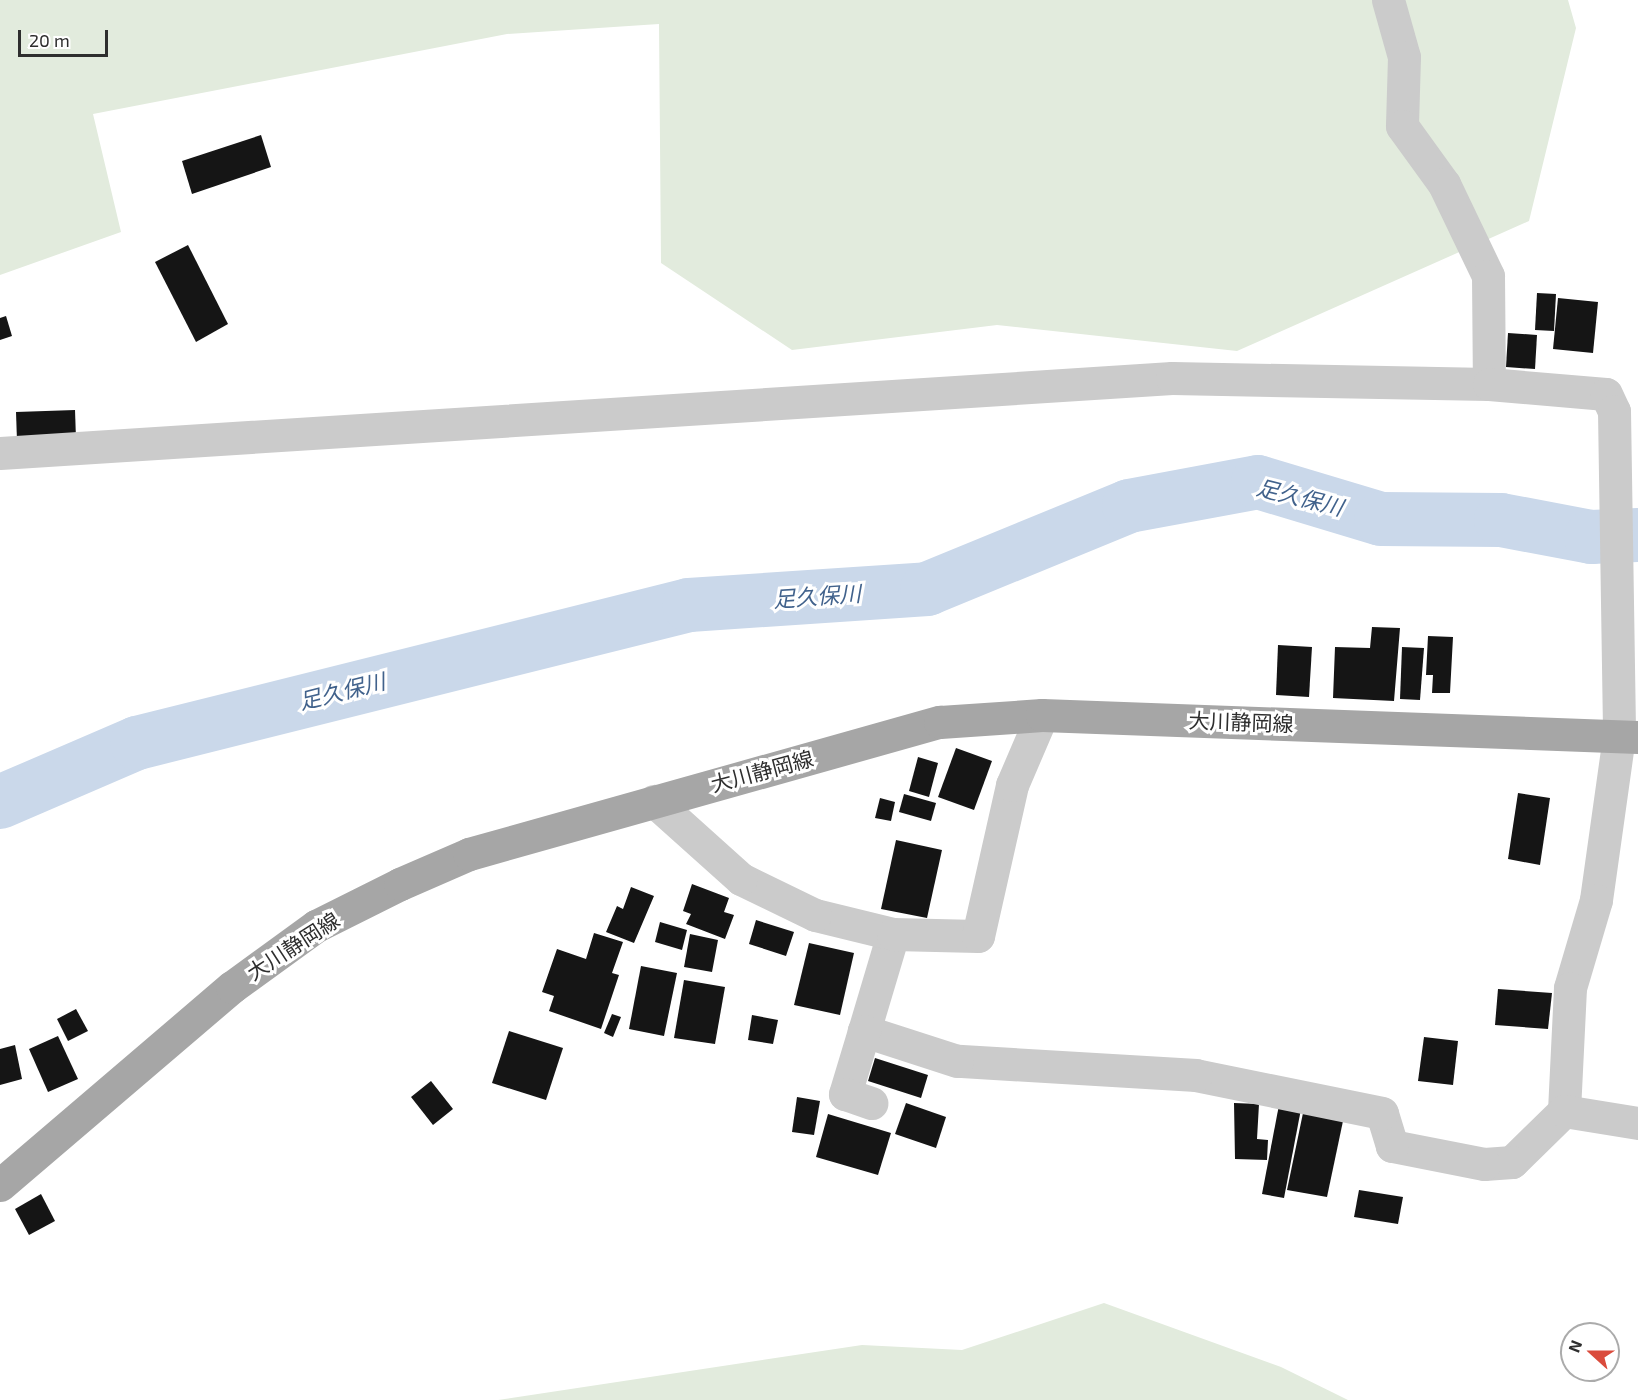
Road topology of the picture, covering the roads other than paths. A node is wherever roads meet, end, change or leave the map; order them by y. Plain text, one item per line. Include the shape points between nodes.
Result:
1 (1389, 0) edge
2 (1489, 384) junction
3 (0, 453) edge
4 (1042, 715) junction
5 (1629, 737) edge
6 (654, 801) junction
7 (893, 934) junction
8 (864, 1031) junction
9 (871, 1103) dead end
10 (1564, 1111) junction
11 (1638, 1124) edge
12 (0, 1185) edge

1 - 2 street via 1404,57 1402,126 1444,184 1488,276
2 - 3 street via 1173,378
2 - 5 street via 1606,394 1614,411 1620,611
4 - 5 main road, 大川静岡線
4 - 6 main road, 大川静岡線 via 940,722
4 - 7 street via 1012,785 978,936
5 - 10 street via 1596,900 1570,988
6 - 7 street via 741,879 815,915
6 - 12 main road, 大川静岡線 via 469,855 316,926 232,987
7 - 8 street
8 - 9 street via 845,1094
8 - 10 street via 957,1061 1196,1075 1382,1113 1392,1146 1484,1164 1512,1162
10 - 11 street

